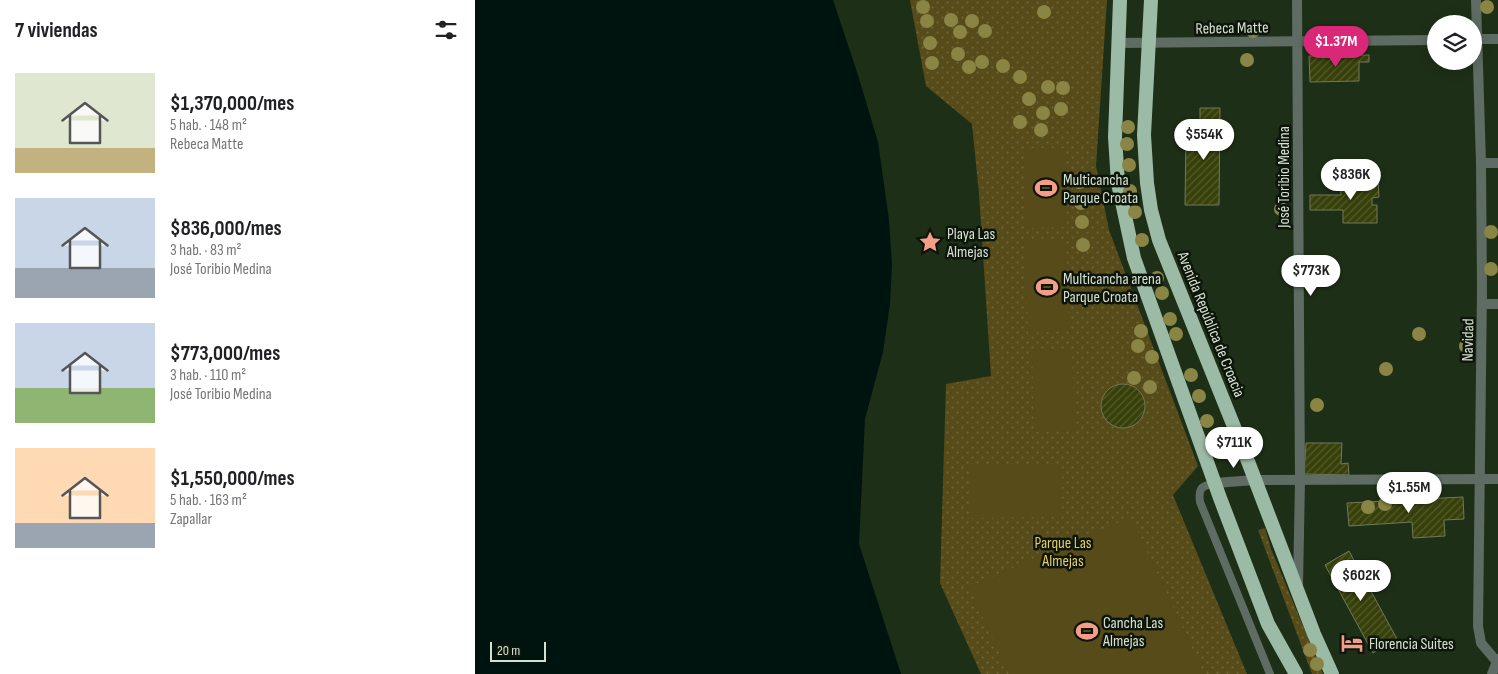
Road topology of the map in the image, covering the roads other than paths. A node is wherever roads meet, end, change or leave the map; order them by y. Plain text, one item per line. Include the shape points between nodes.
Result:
1 (1120, 0) edge
2 (1151, 0) edge
3 (1297, 0) edge
4 (1476, 0) edge
5 (1476, 15) edge
6 (1482, 39) edge
7 (1498, 39) edge
8 (1427, 40) edge
9 (1298, 41) junction
10 (1118, 43) junction
11 (1148, 43) junction
12 (1476, 70) edge
13 (1481, 163) junction
14 (1498, 163) edge
15 (1482, 304) junction
16 (1498, 304) edge
17 (1480, 479) junction
18 (1498, 479) edge
19 (1255, 480) junction
20 (1300, 480) junction
21 (1215, 483) junction
22 (1298, 594) junction
23 (1497, 661) edge
24 (1270, 674) edge
25 (1297, 674) edge
26 (1332, 674) edge
27 (1492, 674) edge

1 - 10 highway
2 - 11 highway, Avenida República de Croacia
3 - 9 street, José Toribio Medina
4 - 5 street, Navidad
6 - 7 street
8 - 9 street, Rebeca Matte
9 - 11 street, Rebeca Matte
9 - 20 street, José Toribio Medina
10 - 11 street, Rebeca Matte
10 - 21 highway via 1115,136 1118,183 1125,219 1134,258
11 - 19 highway, Avenida República de Croacia via 1144,135 1151,210 1159,240
12 - 13 street, Navidad
13 - 14 street
13 - 15 street, Navidad
15 - 16 street
15 - 17 street, Navidad
17 - 18 street
17 - 20 street
17 - 23 street, Navidad via 1478,626 1481,643
19 - 20 street
19 - 21 street
19 - 22 highway, Avenida República de Croacia
20 - 22 street, José Toribio Medina
21 - 24 lane via 1203,486 1200,502
21 - 25 highway via 1268,624
22 - 26 highway, Avenida República de Croacia
23 - 27 street, Navidad

